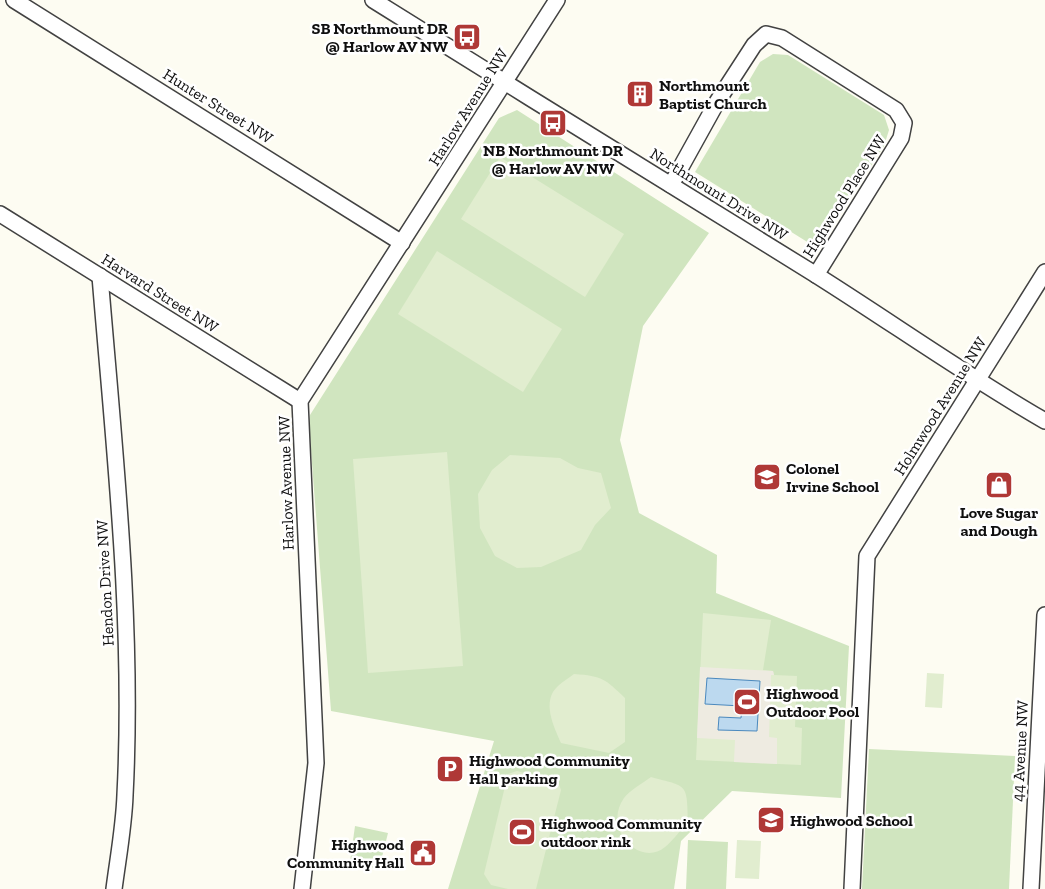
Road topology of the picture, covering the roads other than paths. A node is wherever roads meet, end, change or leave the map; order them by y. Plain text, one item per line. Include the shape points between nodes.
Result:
1 (14, 0) edge
2 (373, 0) edge
3 (556, 0) edge
4 (504, 83) junction
5 (672, 185) junction
6 (0, 214) edge
7 (402, 243) junction
8 (1045, 272) edge
9 (816, 275) junction
10 (100, 276) junction
11 (977, 380) junction
12 (300, 401) junction
13 (1045, 421) edge
14 (1045, 615) edge
15 (1044, 650) edge
16 (114, 889) edge
17 (302, 889) edge
18 (852, 889) edge
19 (1031, 889) edge

1 - 7 street, Hunter Street NW
2 - 4 street, Northmount Drive NW
3 - 4 street, Harlow Avenue NW
4 - 5 street, Northmount Drive NW
4 - 7 street, Harlow Avenue NW
5 - 9 street, Northmount Drive NW
5 - 9 street, Highwood Place NW via 754,45 766,34 782,38 896,110 904,122 901,138
6 - 10 street, Harvard Street NW
7 - 12 street, Harlow Avenue NW
8 - 11 street, Holmwood Avenue NW
9 - 11 street, Northmount Drive NW
10 - 12 street, Harvard Street NW
10 - 16 street, Hendon Drive NW via 125,594 125,797
11 - 13 street, Northmount Drive NW
11 - 18 street, Holmwood Avenue NW via 867,556
12 - 17 street, Harlow Avenue NW via 316,763
14 - 15 street, 44 Avenue NW
15 - 19 street, 44 Avenue NW

